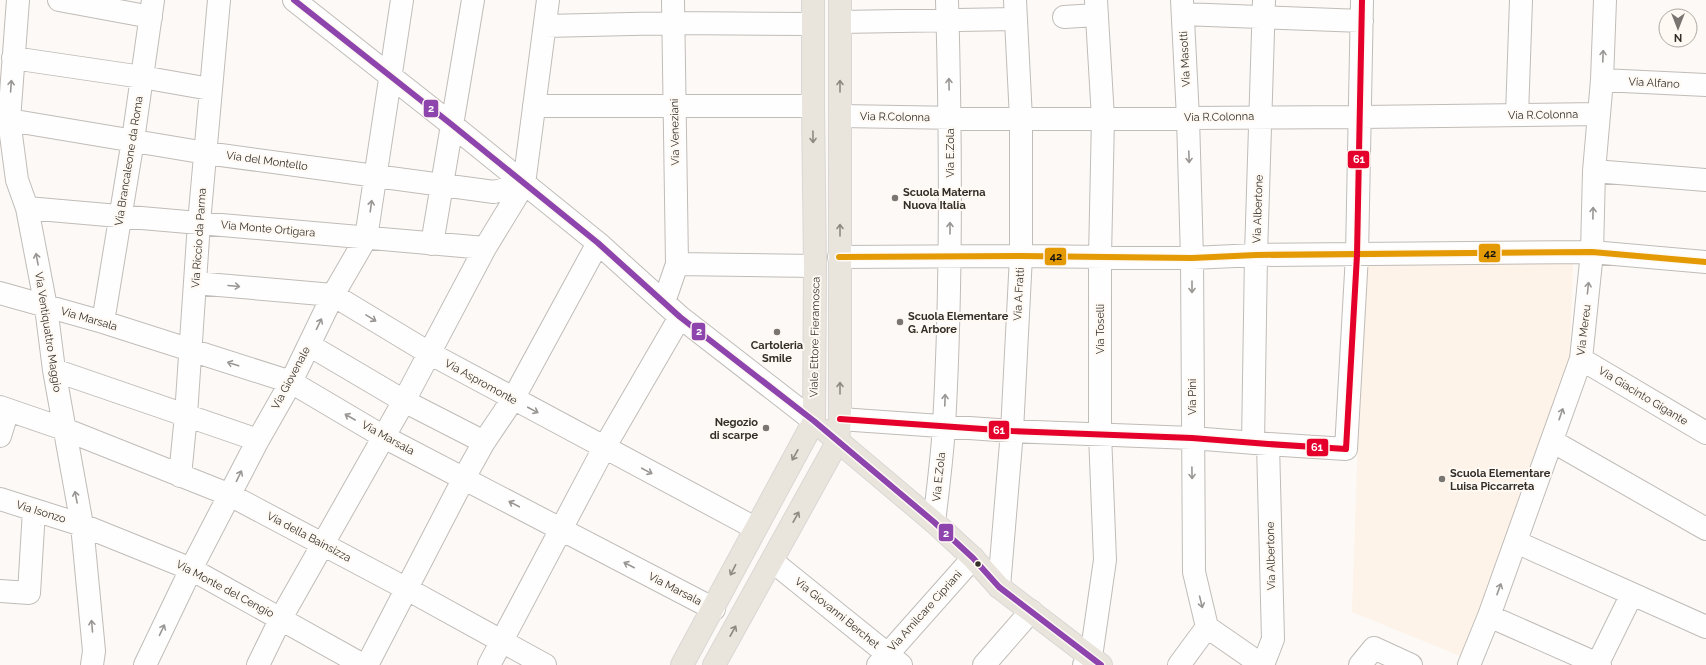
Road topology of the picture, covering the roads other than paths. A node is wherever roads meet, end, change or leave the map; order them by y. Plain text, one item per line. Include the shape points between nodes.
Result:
1 (18, 0) edge
2 (59, 0) edge
3 (219, 0) edge
4 (294, 0) edge
5 (402, 0) edge
6 (473, 0) edge
7 (548, 0) edge
8 (673, 0) edge
9 (813, 0) edge
10 (840, 0) edge
11 (1522, 0) edge
12 (1605, 0) edge
13 (1182, 7) edge
14 (152, 8) edge
15 (1097, 8) edge
16 (1015, 9) edge
17 (1264, 9) edge
18 (947, 10) edge
19 (1362, 11) edge
20 (1064, 17) dead end
21 (840, 22) junction
22 (674, 23) junction
23 (813, 24) junction
24 (545, 26) junction
25 (13, 58) junction
26 (142, 77) junction
27 (390, 77) junction
28 (1602, 80) junction
29 (1706, 85) edge
30 (210, 89) junction
31 (534, 106) junction
32 (675, 106) junction
33 (813, 106) junction
34 (1598, 114) junction
35 (1517, 115) junction
36 (841, 116) junction
37 (950, 117) junction
38 (1260, 117) junction
39 (1360, 117) junction
40 (1103, 118) junction
41 (1188, 118) junction
42 (1021, 119) junction
43 (9, 120) junction
44 (451, 124) junction
45 (133, 140) junction
46 (206, 153) junction
47 (1594, 171) junction
48 (375, 176) junction
49 (8, 178) edge
50 (1706, 180) edge
51 (524, 184) junction
52 (441, 186) junction
53 (27, 208) junction
54 (120, 215) junction
55 (199, 222) junction
56 (366, 238) junction
57 (598, 243) junction
58 (432, 244) junction
59 (485, 248) junction
60 (1592, 252) junction
61 (1357, 255) junction
62 (1021, 256) junction
63 (1256, 256) junction
64 (1100, 257) junction
65 (839, 258) junction
66 (950, 258) junction
67 (1192, 258) junction
68 (1706, 262) edge
69 (677, 264) junction
70 (815, 266) junction
71 (195, 283) junction
72 (0, 293) edge
73 (334, 295) junction
74 (664, 302) junction
75 (46, 307) junction
76 (680, 317) junction
77 (103, 322) junction
78 (309, 345) junction
79 (191, 350) junction
80 (429, 353) junction
81 (1581, 359) junction
82 (54, 370) junction
83 (291, 382) junction
84 (513, 399) junction
85 (404, 401) junction
86 (4, 408) edge
87 (186, 415) junction
88 (840, 419) junction
89 (814, 421) junction
90 (944, 427) junction
91 (64, 429) junction
92 (1012, 431) junction
93 (1706, 432) edge
94 (1100, 434) junction
95 (0, 436) edge
96 (384, 437) junction
97 (1192, 438) junction
98 (258, 440) junction
99 (838, 441) junction
100 (1552, 441) junction
101 (484, 442) junction
102 (1261, 444) junction
103 (604, 448) junction
104 (180, 476) junction
105 (464, 478) junction
106 (230, 496) junction
107 (0, 499) edge
108 (34, 510) junction
109 (934, 522) junction
110 (82, 525) junction
111 (755, 528) junction
112 (1706, 529) edge
113 (562, 530) junction
114 (1516, 542) junction
115 (322, 544) junction
116 (973, 558) junction
117 (772, 561) junction
118 (191, 569) junction
119 (1000, 587) junction
120 (407, 589) junction
121 (0, 591) edge
122 (1632, 594) junction
123 (714, 609) junction
124 (1031, 611) junction
125 (1489, 616) junction
126 (281, 618) junction
127 (1207, 627) junction
128 (1706, 627) edge
129 (502, 641) junction
130 (889, 661) edge
131 (1092, 662) edge
132 (92, 665) edge
133 (145, 665) edge
134 (258, 665) edge
135 (363, 665) edge
136 (367, 665) edge
137 (489, 665) edge
138 (545, 665) edge
139 (682, 665) edge
140 (714, 665) edge
141 (984, 665) edge
142 (1179, 665) edge
143 (1262, 665) edge
144 (1360, 665) edge
145 (1411, 665) edge
146 (1469, 665) edge
147 (1598, 665) edge

1 - 25 street, Via Ventiquattro Maggio
2 - 14 street
3 - 30 street, Via Riccio da Parma
4 - 27 street
5 - 27 street, Via Giovenale
6 - 44 street
7 - 24 street
8 - 22 street, Via Veneziani
9 - 23 main road, Viale Ettore Fieramosca
10 - 21 main road
11 - 35 street
28 -> 12 street, Via Mereu
13 - 17 street
13 - 41 street, Via Masotti
14 - 26 street, Via Brancaleone da Roma
15 - 20 street
15 - 40 street, Via Toselli
16 - 18 street
16 - 42 street, Via A.Fratti
17 - 19 street
17 - 38 street, Via Albertone
18 - 21 street
37 -> 18 street, Via E.Zola
19 - 39 street
36 -> 21 main road
22 - 23 street
22 - 24 street
22 - 32 street, Via Veneziani
23 - 33 main road, Viale Ettore Fieramosca
24 - 31 street
25 - 26 street
43 -> 25 street, Via Ventiquattro Maggio
26 - 30 street
26 - 45 street, Via Brancaleone da Roma
27 - 44 street
27 - 48 street, Via Giovenale
28 - 29 street, Via Alfano
28 - 34 street, Via Mereu
30 - 46 street, Via Riccio da Parma
31 - 32 street
31 - 51 street
32 - 33 street
32 - 69 street, Via Veneziani
33 -> 70 main road, Viale Ettore Fieramosca
34 - 35 street, Via R.Colonna
34 - 47 street, Via Mereu
35 - 39 street, Via R.Colonna
36 - 37 street, Via R.Colonna
65 -> 36 main road
37 - 42 street, Via R.Colonna
66 -> 37 street, Via E.Zola
38 - 39 street, Via R.Colonna
38 - 41 street, Via R.Colonna
38 - 63 street, Via Albertone
39 - 61 street
40 - 41 street, Via R.Colonna
40 - 42 street, Via R.Colonna
40 - 64 street, Via Toselli
41 -> 67 street, Via Pini
42 - 62 street, Via A.Fratti
43 - 45 street, Via del Montello
43 - 49 street, Via Ventiquattro Maggio
44 - 51 street
44 - 52 street
45 - 46 street, Via del Montello
45 - 54 street, Via Brancaleone da Roma
46 - 48 street, Via del Montello
46 - 55 street, Via Riccio da Parma
47 - 50 street
60 -> 47 street, Via Mereu
48 - 52 street, Via del Montello
56 -> 48 street, Via Giovenale
49 - 53 street, Via Ventiquattro Maggio
51 - 52 street, Via del Montello via 494,192
51 - 57 street
51 - 59 street
52 - 58 street
53 - 54 street, Via Monte Ortigara
75 -> 53 street, Via Ventiquattro Maggio
54 - 55 street, Via Monte Ortigara
54 - 77 street, Via Brancaleone da Roma
55 - 56 street, Via Monte Ortigara
55 - 71 street, Via Riccio da Parma
56 - 58 street, Via Monte Ortigara
56 - 73 street, Via Giovenale
57 - 74 street
57 - 84 street
58 - 59 street, Via Monte Ortigara
59 - 80 street
60 - 61 street
60 - 68 street
81 -> 60 street, Via Mereu
61 - 63 street
61 - 102 street via 1346,449
62 - 64 street
62 - 66 street
62 - 92 street, Via A.Fratti
63 - 67 street
63 - 102 street, Via Albertone
64 - 67 street
64 - 94 street, Via Toselli
65 - 66 street
88 -> 65 main road
90 -> 66 street, Via E.Zola
67 -> 97 street, Via Pini
69 - 70 street
69 - 74 street, Via Veneziani
70 - 89 main road, Viale Ettore Fieramosca
71 -> 73 street, Via Aspromonte
71 - 79 street, Via Riccio da Parma
72 - 75 street, Via Marsala
78 -> 73 street, Via Giovenale
73 -> 80 street, Via Aspromonte
74 - 76 street
75 - 77 street, Via Marsala
75 - 82 street, Via Ventiquattro Maggio
76 - 89 street
76 - 103 street
77 - 79 street, Via Marsala
78 - 83 street, Via Giovenale
78 - 85 street
83 -> 79 street, Via Marsala
79 - 87 street, Via Riccio da Parma
80 - 84 street, Via Aspromonte
80 - 85 street
81 - 93 street, Via Giacinto Gigante
100 -> 81 street, Via Mereu
82 - 87 street
82 - 91 street, Via Ventiquattro Maggio
96 -> 83 street, Via Marsala
83 - 98 street, Via Giovenale
84 - 101 street
84 -> 103 street, Via Aspromonte
85 - 96 street
85 - 101 street
86 - 91 street, Via della Bainsizza
86 - 95 street
87 - 98 street
87 - 104 street, Via Riccio da Parma
88 - 90 street
88 - 99 main road
89 - 99 main road
89 -> 111 main road, Viale Ettore Fieramosca
90 - 92 street
90 - 109 street, Via E.Zola
91 - 104 street, Via della Bainsizza
110 -> 91 street, Via Ventiquattro Maggio
92 - 94 street
92 - 119 street, Via A.Fratti
94 - 97 street
94 - 131 street, Via Toselli via 1106,560
96 - 105 street, Via Marsala
96 - 115 street
97 - 102 street
97 -> 127 street, Via Pini via 1194,572
106 -> 98 street, Via Giovenale
99 - 109 main road
117 -> 99 main road
100 - 112 street
100 - 114 street, Via Mereu
101 - 105 street
102 - 143 street, Via Albertone via 1273,639
103 -> 111 street, Via Aspromonte
103 - 113 street
104 - 106 street, Via della Bainsizza
113 -> 105 street, Via Marsala
105 - 120 street
106 - 115 street, Via della Bainsizza
106 - 118 street, Via Giovenale
107 - 108 street, Via Isonzo
108 - 110 street, Via Isonzo
108 - 121 street via 29,593
109 - 116 main road
110 - 118 street, Via Monte del Cengio
132 -> 110 street, Via Ventiquattro Maggio via 94,651
111 -> 123 main road, Viale Ettore Fieramosca
123 -> 113 street, Via Marsala
113 - 129 street
114 - 122 street
125 -> 114 street, Via Mereu
115 - 120 street, Via della Bainsizza
115 - 126 street
116 - 119 main road
116 - 130 street, Via Amilcare Cipriani
117 - 130 street, Via Giovanni Berchet
140 -> 117 main road
118 - 126 street, Via Monte del Cengio
133 -> 118 street, Via Giovenale
119 - 124 main road
120 - 129 street, Via della Bainsizza
120 - 136 street
122 - 128 street
122 - 147 street
123 - 139 main road, Viale Ettore Fieramosca
124 - 131 main road
124 - 141 street
125 - 146 street, Via Mereu
125 - 147 street
126 - 134 street
126 - 135 street, Via Monte del Cengio
127 - 142 street
127 - 143 street
129 - 137 street
129 - 138 street, Via della Bainsizza
144 - 145 street via 1374,648

